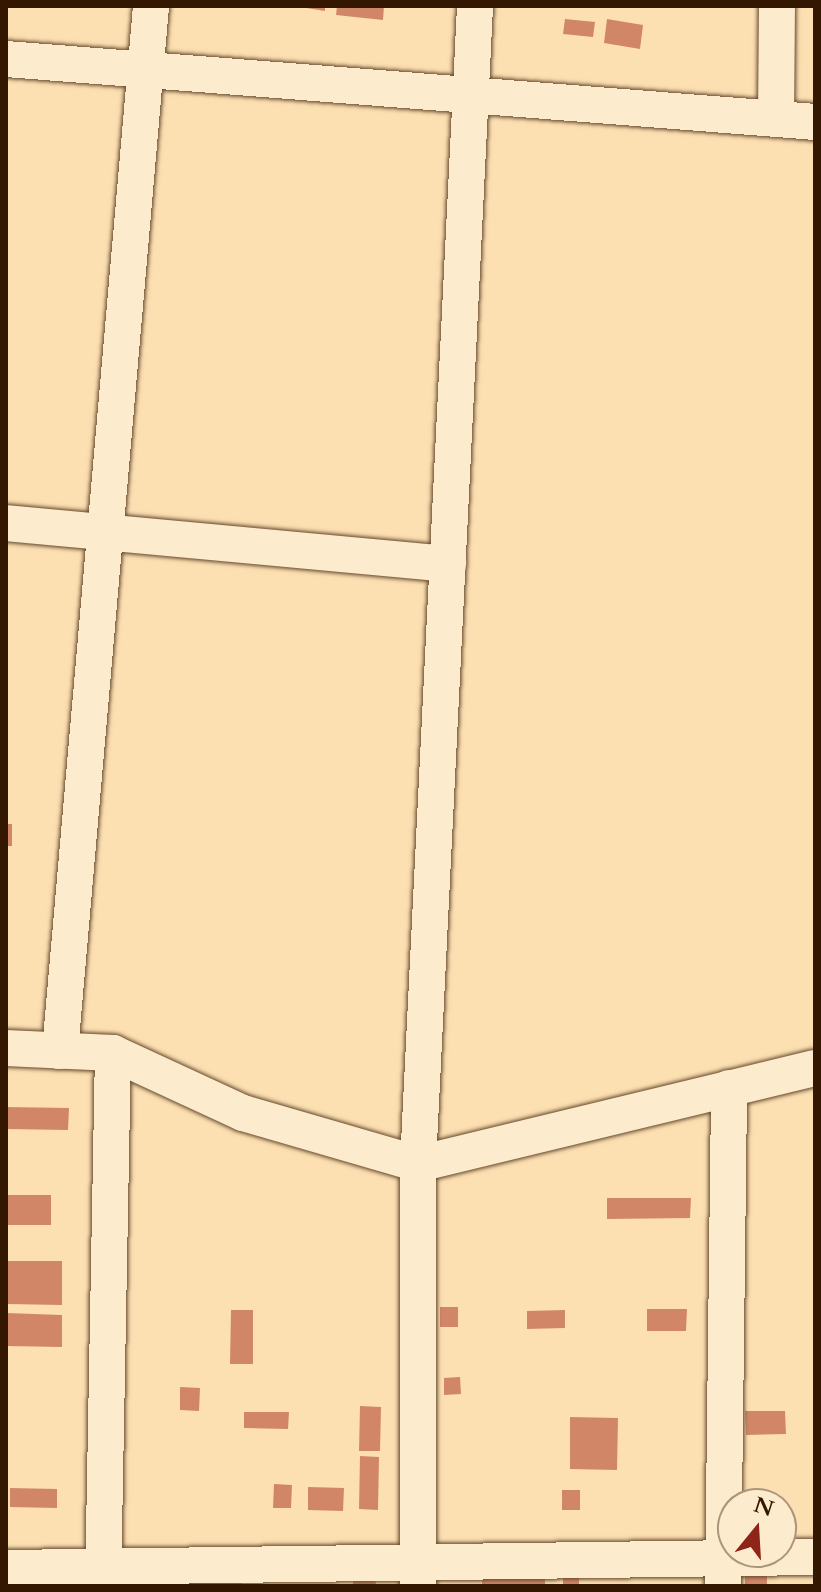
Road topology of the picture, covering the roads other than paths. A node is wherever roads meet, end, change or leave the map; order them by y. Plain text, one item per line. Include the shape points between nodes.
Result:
1 (151, 6) edge
2 (475, 6) edge
3 (777, 6) edge
4 (6, 59) edge
5 (146, 70) junction
6 (471, 96) junction
7 (776, 119) junction
8 (815, 122) edge
9 (6, 523) edge
10 (106, 532) junction
11 (448, 564) junction
12 (6, 1048) edge
13 (60, 1051) junction
14 (113, 1053) junction
15 (815, 1068) edge
16 (729, 1088) junction
17 (418, 1164) junction
18 (815, 1557) edge
19 (6, 1568) edge
20 (724, 1571) edge
21 (419, 1572) edge
22 (104, 1576) edge

1 - 5 street
2 - 6 street
3 - 7 street
4 - 5 street
5 - 6 street
5 - 10 street
6 - 7 street
6 - 11 street
7 - 8 street
9 - 10 street
10 - 11 street
10 - 13 street
11 - 17 street
12 - 13 street
13 - 14 street
14 - 17 street via 243,1113
14 - 22 street
15 - 16 street
16 - 17 street
16 - 20 street
17 - 21 street
18 - 20 street
19 - 22 street
20 - 21 street
21 - 22 street

